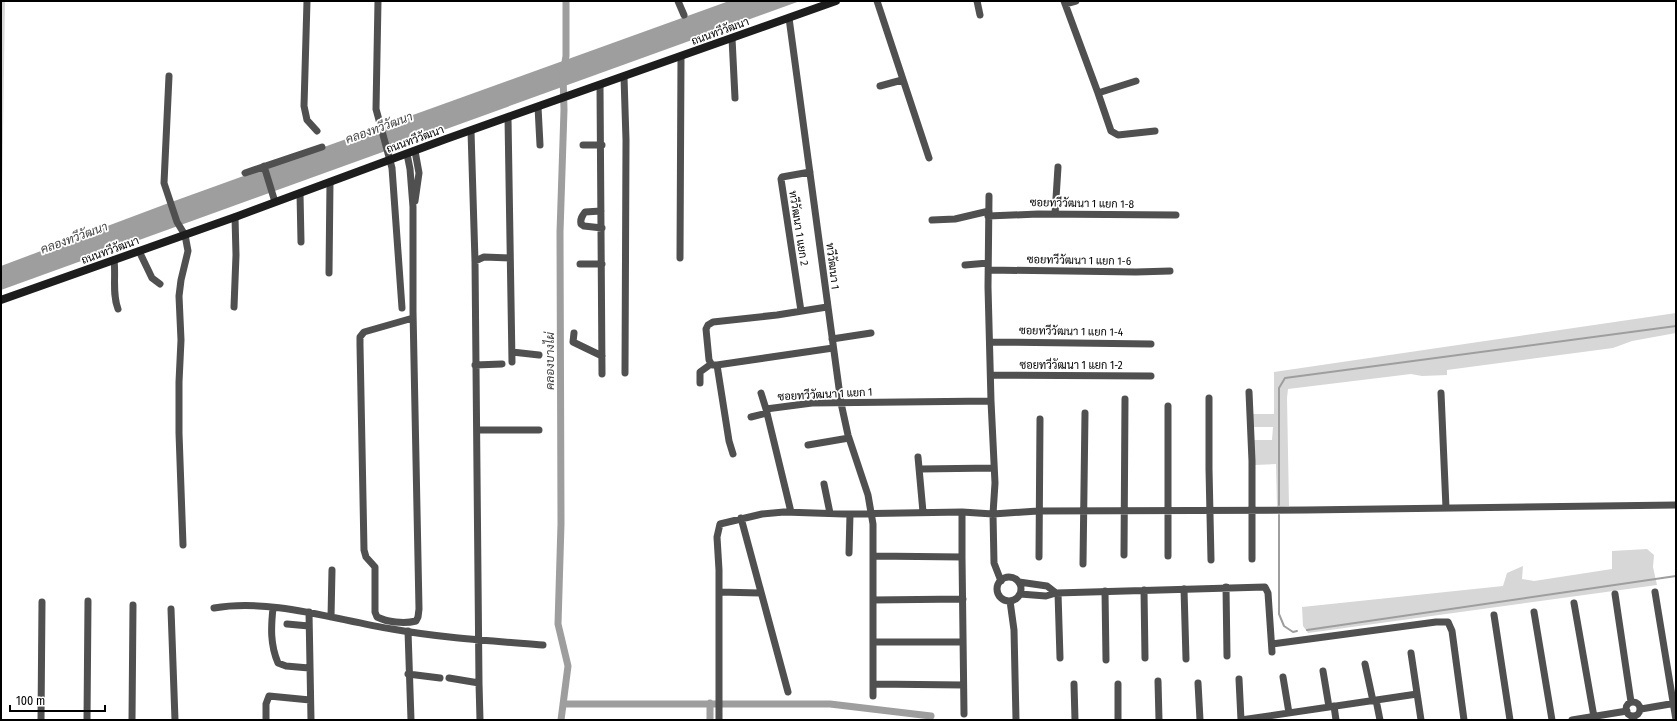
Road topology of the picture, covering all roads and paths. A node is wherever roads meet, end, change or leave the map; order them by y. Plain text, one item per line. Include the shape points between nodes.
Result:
1 (307, 1) edge
2 (378, 1) edge
3 (678, 1) edge
4 (836, 1) edge
5 (877, 1) edge
6 (977, 1) edge
7 (1076, 1) edge
8 (1064, 3) edge
9 (684, 15) dead end
10 (980, 15) dead end
11 (789, 18) junction
12 (732, 38) junction
13 (681, 56) junction
14 (169, 76) dead end
15 (624, 77) junction
16 (902, 80) junction
17 (1136, 81) dead end
18 (600, 85) junction
19 (880, 86) dead end
20 (1098, 94) junction
21 (735, 98) dead end
22 (538, 107) junction
23 (508, 118) junction
24 (317, 131) dead end
25 (471, 131) junction
26 (1156, 131) dead end
27 (540, 145) dead end
28 (583, 145) dead end
29 (602, 145) junction
30 (322, 147) dead end
31 (411, 152) junction
32 (929, 158) dead end
33 (391, 160) junction
34 (264, 166) junction
35 (1058, 167) dead end
36 (245, 172) dead end
37 (810, 172) junction
38 (330, 182) junction
39 (300, 193) junction
40 (989, 196) dead end
41 (274, 198) junction
42 (601, 211) junction
43 (988, 213) junction
44 (1055, 214) junction
45 (1176, 215) dead end
46 (234, 217) junction
47 (932, 220) dead end
48 (602, 228) junction
49 (185, 235) junction
50 (301, 242) dead end
51 (139, 251) junction
52 (510, 258) junction
53 (680, 258) dead end
54 (114, 260) junction
55 (475, 262) junction
56 (580, 264) dead end
57 (602, 264) junction
58 (965, 265) dead end
59 (988, 267) junction
60 (1170, 271) dead end
61 (329, 273) dead end
62 (160, 284) dead end
63 (1, 300) edge
64 (234, 307) dead end
65 (828, 307) junction
66 (402, 308) dead end
67 (118, 309) dead end
68 (801, 311) junction
69 (413, 318) junction
70 (574, 333) dead end
71 (871, 333) dead end
72 (832, 339) junction
73 (990, 342) junction
74 (1150, 344) dead end
75 (833, 348) junction
76 (512, 352) junction
77 (540, 355) dead end
78 (602, 356) junction
79 (512, 362) dead end
80 (502, 364) dead end
81 (714, 364) junction
82 (475, 365) junction
83 (625, 373) dead end
84 (602, 374) dead end
85 (991, 375) junction
86 (1151, 376) dead end
87 (700, 383) dead end
88 (1250, 392) dead end
89 (761, 393) dead end
90 (1441, 393) dead end
91 (1209, 398) dead end
92 (1125, 399) dead end
93 (991, 401) junction
94 (840, 403) junction
95 (1168, 406) dead end
96 (766, 411) junction
97 (1085, 413) dead end
98 (752, 417) dead end
99 (1040, 419) dead end
100 (477, 430) junction
101 (540, 430) dead end
102 (849, 438) junction
103 (808, 445) dead end
104 (734, 454) dead end
105 (918, 457) dead end
106 (994, 468) junction
107 (920, 469) junction
108 (824, 484) dead end
109 (1676, 505) edge
110 (1446, 508) junction
111 (1125, 510) junction
112 (1252, 510) junction
113 (1038, 511) junction
114 (1083, 511) junction
115 (1168, 511) junction
116 (1210, 511) junction
117 (791, 512) junction
118 (923, 512) junction
119 (962, 512) junction
120 (830, 513) junction
121 (870, 513) junction
122 (850, 514) junction
123 (993, 514) junction
124 (741, 518) junction
125 (183, 545) dead end
126 (849, 553) dead end
127 (1124, 555) dead end
128 (873, 556) junction
129 (1168, 556) dead end
130 (962, 557) junction
131 (1039, 557) dead end
132 (1252, 559) dead end
133 (1211, 560) dead end
134 (1083, 564) dead end
135 (332, 570) dead end
136 (1001, 581) junction
137 (1019, 582) junction
138 (1226, 587) junction
139 (1184, 588) junction
140 (1144, 590) junction
141 (1105, 591) junction
142 (719, 592) junction
143 (1654, 592) dead end
144 (760, 593) junction
145 (1057, 593) junction
146 (1020, 594) junction
147 (1614, 594) dead end
148 (963, 599) junction
149 (873, 600) junction
150 (88, 601) dead end
151 (1010, 601) junction
152 (42, 602) dead end
153 (1574, 603) dead end
154 (133, 605) dead end
155 (214, 608) dead end
156 (273, 608) junction
157 (171, 609) dead end
158 (309, 612) junction
159 (1534, 612) dead end
160 (1494, 615) dead end
161 (331, 617) junction
162 (287, 624) dead end
163 (309, 626) junction
164 (408, 631) junction
165 (478, 640) junction
166 (874, 642) junction
167 (964, 642) junction
168 (544, 645) dead end
169 (1411, 652) dead end
170 (1227, 656) dead end
171 (1060, 658) dead end
172 (1145, 658) dead end
173 (1186, 659) dead end
174 (1106, 660) dead end
175 (1365, 664) dead end
176 (309, 668) junction
177 (1323, 671) dead end
178 (408, 674) junction
179 (1283, 677) dead end
180 (440, 678) dead end
181 (449, 678) dead end
182 (1239, 679) dead end
183 (1158, 681) dead end
184 (1198, 682) dead end
185 (479, 683) junction
186 (873, 684) junction
187 (1074, 684) dead end
188 (1118, 684) dead end
189 (963, 685) junction
190 (788, 692) dead end
191 (1417, 694) junction
192 (873, 696) dead end
193 (310, 700) junction
194 (1374, 701) junction
195 (1632, 702) junction
196 (1675, 703) edge
197 (1332, 707) junction
198 (1627, 711) junction
199 (1291, 712) junction
200 (964, 714) dead end
201 (1638, 715) edge
202 (1589, 718) edge
203 (1253, 719) edge
204 (41, 720) edge
205 (87, 720) edge
206 (132, 720) edge
207 (175, 720) edge
208 (266, 720) edge
209 (311, 720) edge
210 (411, 720) edge
211 (480, 720) edge
212 (719, 720) edge
213 (1016, 720) edge
214 (1075, 720) edge
215 (1118, 720) edge
216 (1159, 720) edge
217 (1200, 720) edge
218 (1241, 720) edge
219 (1294, 720) edge
220 (1336, 720) edge
221 (1380, 720) edge
222 (1421, 720) edge
223 (1464, 720) edge
224 (1510, 720) edge
225 (1552, 720) edge
226 (1572, 720) edge
227 (1676, 720) edge

1 - 24 street via 304,106 307,120
2 - 33 street via 375,85 377,115
3 - 9 street
4 - 11 main road, ถนนทวีวัฒนา
5 - 16 street
6 - 10 street
7 - 8 street
8 - 20 street
11 - 12 main road, ถนนทวีวัฒนา
11 - 37 street, ทวีวัฒนา 1
12 - 13 main road, ถนนทวีวัฒนา
12 - 21 street
13 - 15 main road, ถนนทวีวัฒนา
13 - 53 street
14 - 49 street via 164,183 177,222
15 - 18 main road, ถนนทวีวัฒนา
15 - 83 street
16 - 19 street
16 - 32 street
17 - 20 street
18 - 22 main road, ถนนทวีวัฒนา
18 - 29 street
20 - 26 street via 1111,131 1115,135
22 - 23 main road, ถนนทวีวัฒนา
22 - 27 street
23 - 25 main road, ถนนทวีวัฒนา
23 - 52 street
25 - 31 main road, ถนนทวีวัฒนา
25 - 55 street
28 - 29 street
29 - 42 street
30 - 34 street
31 - 33 main road, ถนนทวีวัฒนา
31 - 69 street via 419,173 413,207
33 - 38 main road, ถนนทวีวัฒนา
33 - 66 street
34 - 36 street
34 - 41 street
35 - 44 street
37 - 65 street, ทวีวัฒนา 1
37 - 68 street, ทวีวัฒนา 1 แยก 2 via 781,179
38 - 39 main road, ถนนทวีวัฒนา
38 - 61 street
39 - 41 main road, ถนนทวีวัฒนา
39 - 50 street
40 - 43 street
41 - 46 main road, ถนนทวีวัฒนา
42 - 48 street
42 - 48 street via 585,212 581,221 584,226
43 - 44 street, ซอยทวีวัฒนา 1 แยก 1-8
43 - 47 street, ซอยทวีวัฒนา 1 แยก 1-8
43 - 59 street
44 - 45 street, ซอยทวีวัฒนา 1 แยก 1-8
46 - 49 main road, ถนนทวีวัฒนา
46 - 64 street
48 - 57 street
49 - 51 main road, ถนนทวีวัฒนา
49 - 125 street via 188,251 179,296 179,433
51 - 54 main road, ถนนทวีวัฒนา
51 - 62 street via 152,278
52 - 55 street via 484,257
52 - 76 street
54 - 63 main road, ถนนทวีวัฒนา
54 - 67 street
55 - 82 street
56 - 57 street
57 - 78 street
58 - 59 street, ซอยทวีวัฒนา 1 แยก 1-6
59 - 60 street, ซอยทวีวัฒนา 1 แยก 1-6
59 - 73 street
65 - 68 street
65 - 72 street, ทวีวัฒนา 1
68 - 81 street via 713,322 708,325 706,336 709,360
69 - 69 street via 419,609 416,621 403,622 377,617 375,567 364,550 360,337 364,332
70 - 78 street via 574,342
71 - 72 street
72 - 75 street, ทวีวัฒนา 1
73 - 74 street, ซอยทวีวัฒนา 1 แยก 1-4
73 - 85 street
75 - 81 street
75 - 94 street, ทวีวัฒนา 1
76 - 77 street
76 - 79 street
78 - 84 street
80 - 82 street
81 - 87 street via 700,372
81 - 104 street via 729,441
82 - 100 street
85 - 86 street, ซอยทวีวัฒนา 1 แยก 1-2
85 - 93 street
88 - 112 street
89 - 96 street
90 - 110 street
91 - 116 street
92 - 111 street
93 - 94 street, ซอยทวีวัฒนา 1 แยก 1
93 - 106 street
94 - 96 street, ซอยทวีวัฒนา 1 แยก 1 via 792,405
94 - 102 street, ทวีวัฒนา 1
95 - 115 street
96 - 98 street
96 - 117 street, ซอยทวีวัฒนา 1 แยก 1
97 - 114 street
99 - 113 street
100 - 101 street
100 - 165 street
102 - 103 street
102 - 121 street, ทวีวัฒนา 1 via 868,495
105 - 107 street
106 - 107 street
106 - 123 street
107 - 118 street
108 - 120 street
109 - 110 street
110 - 112 street
111 - 114 street
111 - 115 street
111 - 127 street
112 - 116 street
112 - 132 street
113 - 114 street
113 - 123 street
113 - 131 street
114 - 134 street
115 - 116 street
115 - 129 street
116 - 133 street
117 - 120 street
117 - 124 street
118 - 119 street
118 - 121 street
119 - 123 street
119 - 130 street
120 - 122 street
121 - 122 street
121 - 128 street, ทวีวัฒนา 1
122 - 126 street
123 - 136 street via 994,563
124 - 142 street via 720,524 717,531
124 - 144 street
128 - 130 street
128 - 149 street, ทวีวัฒนา 1
130 - 148 street
135 - 161 street
136 - 137 street via 1009,577
136 - 151 street via 998,594 1004,600
137 - 145 street via 1047,586
137 - 146 street
138 - 139 street
138 - 170 street
138 - 223 street via 1264,587 1268,593 1272,648 1448,622 1452,631
139 - 140 street
139 - 173 street
140 - 141 street
140 - 172 street
141 - 145 street
141 - 174 street
142 - 144 street
142 - 212 street
143 - 196 street
144 - 190 street
145 - 146 street via 1046,596
145 - 171 street
146 - 151 street
147 - 195 street
148 - 149 street
148 - 167 street
149 - 166 street, ทวีวัฒนา 1
150 - 205 street
151 - 213 street via 1014,630
152 - 204 street
153 - 202 street
154 - 206 street
155 - 156 street via 244,605
156 - 158 street
156 - 176 street via 271,634 278,663
157 - 207 street
158 - 161 street
158 - 163 street
159 - 225 street
160 - 224 street
161 - 164 street
162 - 163 street
163 - 176 street
164 - 165 street
164 - 178 street
165 - 168 street
165 - 185 street
166 - 167 street
166 - 186 street, ทวีวัฒนา 1
167 - 189 street
169 - 191 street
175 - 194 street
176 - 193 street
177 - 197 street
178 - 180 street
178 - 210 street
179 - 199 street
181 - 185 street
182 - 218 street
183 - 216 street
184 - 217 street
185 - 211 street
186 - 189 street
186 - 192 street, ทวีวัฒนา 1
187 - 214 street
188 - 215 street
189 - 200 street
191 - 194 street
191 - 222 street
193 - 208 street via 269,696
193 - 209 street
194 - 197 street
194 - 221 street
195 - 198 street via 1626,706
195 - 201 street via 1638,703
196 - 201 street
196 - 227 street
197 - 199 street
197 - 220 street
198 - 201 street via 1632,716
198 - 202 street
199 - 203 street
199 - 219 street
202 - 226 street
203 - 218 street

